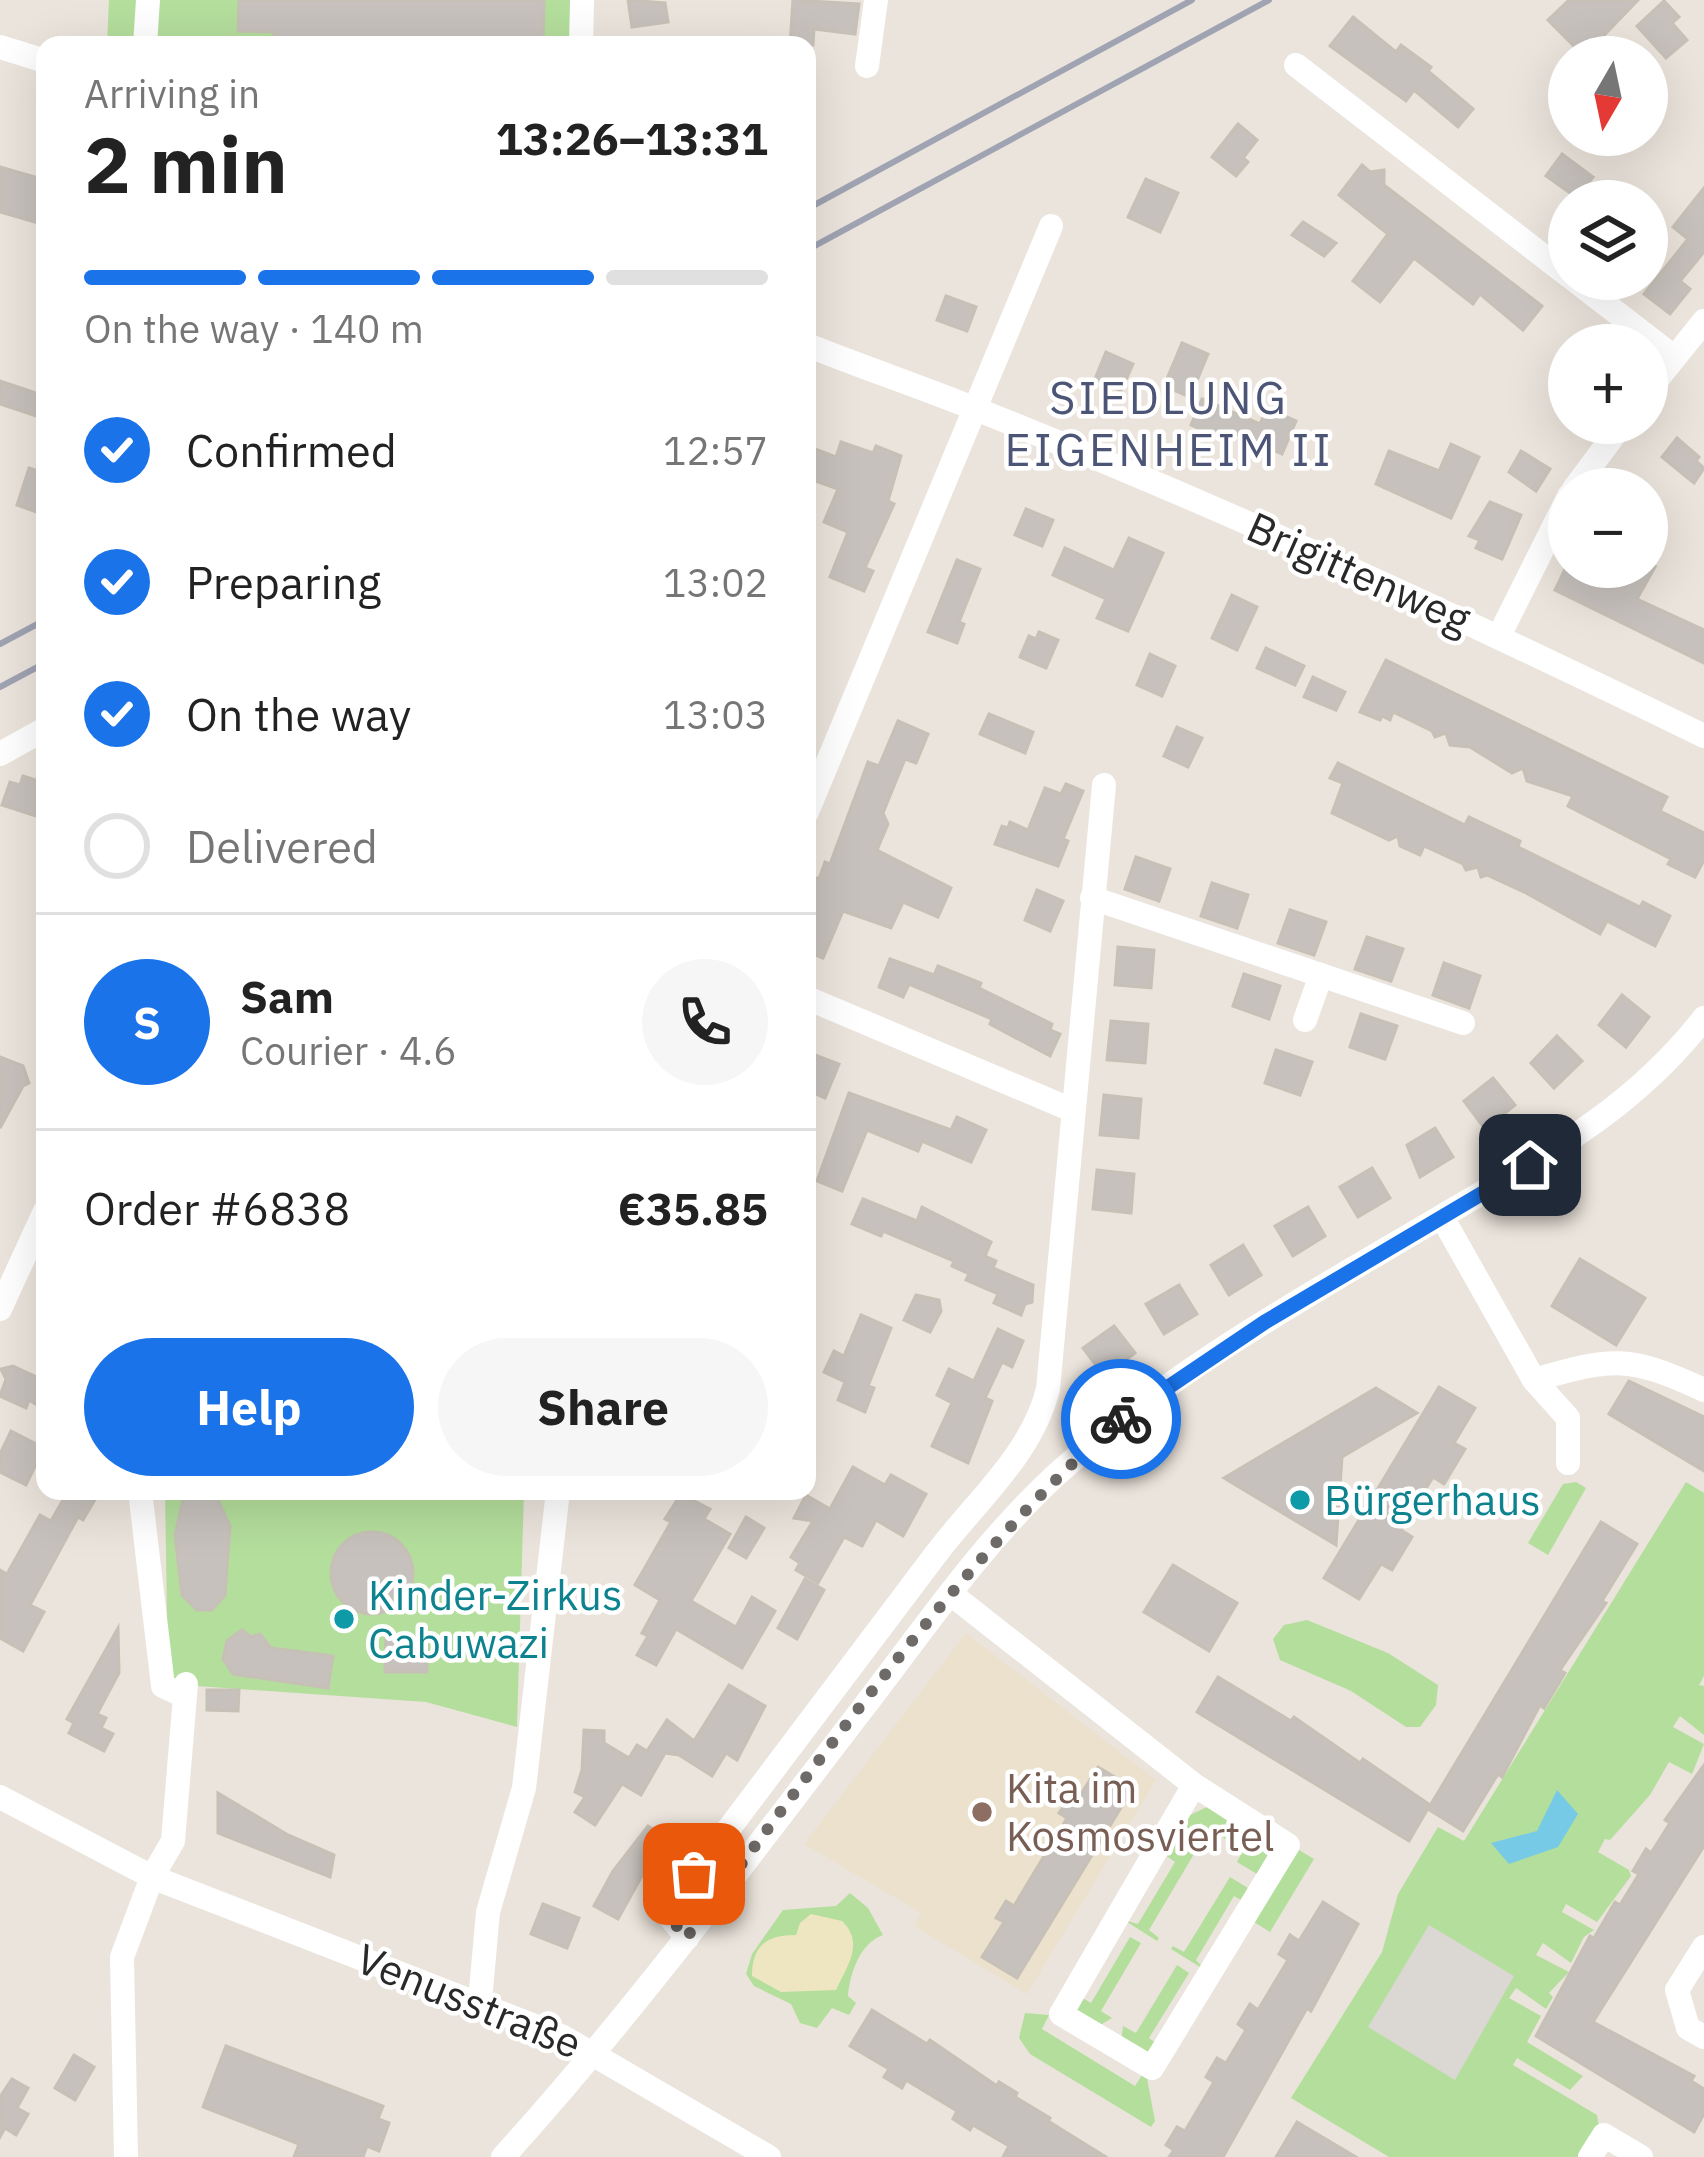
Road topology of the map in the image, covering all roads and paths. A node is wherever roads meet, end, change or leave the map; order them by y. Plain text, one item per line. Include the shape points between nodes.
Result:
1 (148, 0) edge
2 (581, 0) edge
3 (876, 0) edge
4 (146, 36) edge
5 (580, 36) edge
6 (0, 47) edge
7 (36, 58) edge
8 (1296, 65) dead end
9 (867, 66) dead end
10 (1052, 226) dead end
11 (1548, 260) edge
12 (1600, 300) edge
13 (1704, 321) edge
14 (819, 350) edge
15 (1674, 357) junction
16 (1668, 365) edge
17 (977, 409) junction
18 (1548, 540) edge
19 (1499, 636) junction
20 (36, 734) edge
21 (1704, 736) edge
22 (0, 754) edge
23 (1104, 785) dead end
24 (816, 791) edge
25 (1092, 898) junction
26 (1321, 975) junction
27 (816, 1002) edge
28 (1704, 1018) edge
29 (1306, 1020) dead end
30 (1462, 1023) dead end
31 (1072, 1109) junction
32 (1442, 1216) junction
33 (36, 1230) edge
34 (0, 1309) edge
35 (1534, 1380) junction
36 (1704, 1390) edge
37 (1568, 1463) dead end
38 (141, 1500) edge
39 (557, 1500) edge
40 (952, 1533) junction
41 (983, 1556) junction
42 (951, 1594) junction
43 (1194, 1785) junction
44 (0, 1797) edge
45 (152, 1877) junction
46 (686, 1938) junction
47 (1704, 1947) edge
48 (480, 2002) junction
49 (1704, 2038) edge
50 (598, 2053) junction
51 (127, 2157) edge
52 (503, 2157) edge
53 (770, 2157) edge
54 (1590, 2157) edge
55 (1641, 2157) edge

1 - 4 street
2 - 5 street
3 - 9 street
6 - 7 street
8 - 11 street
10 - 17 street
12 - 15 street
13 - 15 street
14 - 17 street, Brigittenweg
15 - 16 street
17 - 19 street, Brigittenweg
17 - 24 street
18 - 19 street
19 - 21 street, Brigittenweg
20 - 22 street
23 - 25 street
25 - 26 street
25 - 31 street
26 - 29 street
26 - 30 street
27 - 31 street
28 - 32 street via 1629,1100
31 - 40 street via 1041,1415
32 - 35 street
32 - 41 street via 1128,1412 1052,1479
33 - 34 street
35 - 36 street via 1600,1361 1646,1363
35 - 37 street via 1568,1418
38 - 45 street via 163,1687 186,1690 173,1841
39 - 48 street via 524,1788 488,1912
40 - 41 street
40 - 46 street via 666,1912
41 - 42 street
42 - 43 street
42 - 46 street
43 - 43 street via 1288,1845 1153,2068 1061,2014
44 - 45 street, Venusstraße
45 - 48 street, Venusstraße
45 - 51 street via 122,1957
46 - 50 street
47 - 49 street via 1677,1990 1688,2028
48 - 50 street, Venusstraße
50 - 52 street
50 - 53 street, Venusstraße
54 - 55 street via 1604,2135

